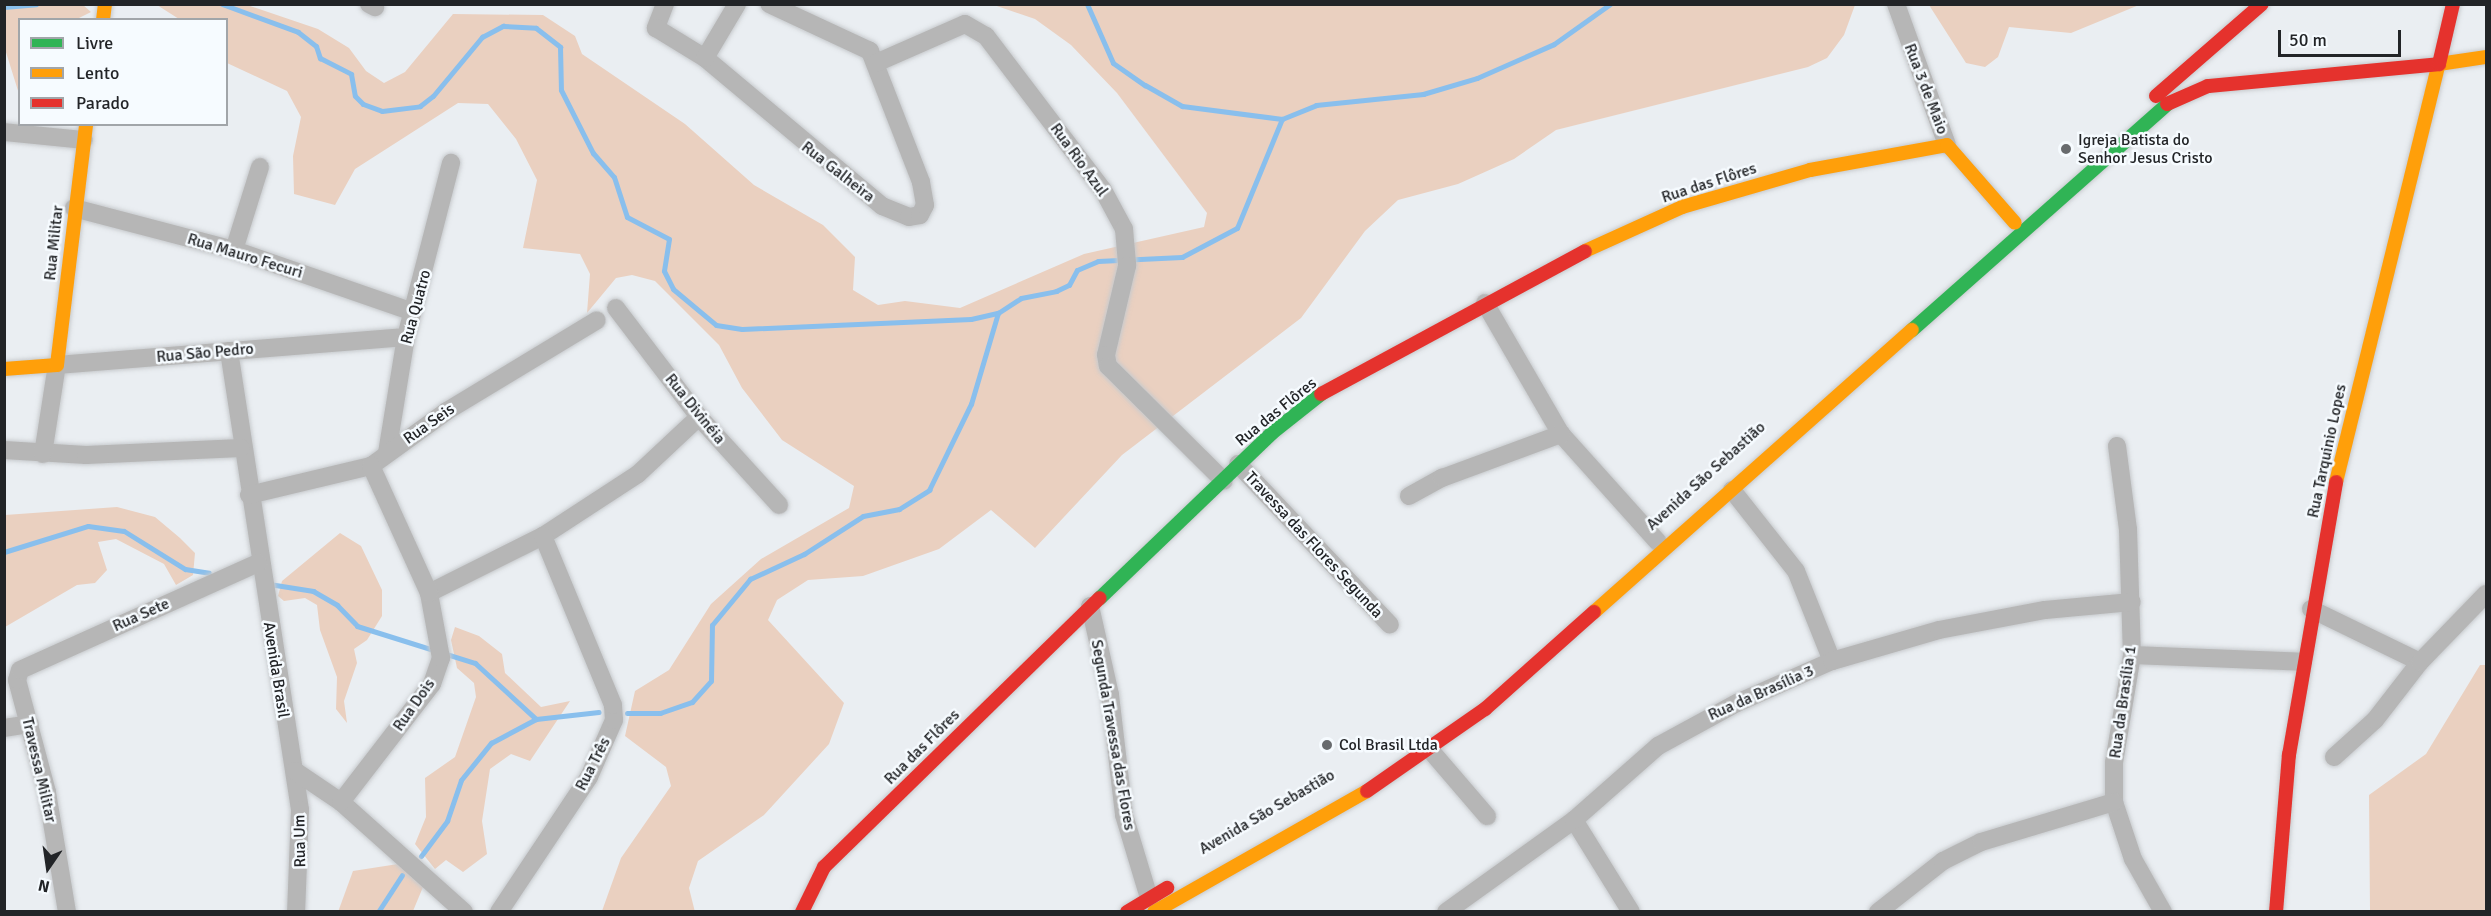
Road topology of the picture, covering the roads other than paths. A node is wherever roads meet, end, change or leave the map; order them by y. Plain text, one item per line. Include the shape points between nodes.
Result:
1 (665, 4) edge
2 (737, 4) edge
3 (769, 4) edge
4 (1896, 4) edge
5 (2262, 4) edge
6 (2453, 4) edge
7 (2236, 28) junction
8 (2487, 57) edge
9 (705, 58) junction
10 (876, 63) junction
11 (2439, 64) junction
12 (2253, 81) junction
13 (4, 132) edge
14 (85, 132) edge
15 (1947, 145) junction
16 (451, 163) dead end
17 (260, 167) dead end
18 (74, 208) junction
19 (2015, 223) junction
20 (234, 250) junction
21 (1485, 303) junction
22 (616, 308) dead end
23 (413, 312) junction
24 (597, 320) dead end
25 (406, 337) junction
26 (229, 351) junction
27 (57, 365) junction
28 (4, 369) edge
29 (699, 417) junction
30 (1561, 434) junction
31 (2117, 446) dead end
32 (241, 448) junction
33 (4, 450) edge
34 (387, 453) junction
35 (43, 454) junction
36 (1238, 464) junction
37 (371, 466) junction
38 (1224, 481) junction
39 (1732, 490) junction
40 (249, 495) junction
41 (1409, 496) dead end
42 (778, 505) dead end
43 (543, 536) junction
44 (1658, 542) junction
45 (258, 563) junction
46 (429, 593) junction
47 (2487, 594) edge
48 (2132, 602) junction
49 (1090, 606) junction
50 (2311, 609) junction
51 (1390, 625) dead end
52 (2133, 655) junction
53 (1832, 661) junction
54 (2303, 662) junction
55 (2420, 662) junction
56 (23, 667) joint
57 (30, 724) junction
58 (4, 728) edge
59 (1431, 751) junction
60 (2334, 757) dead end
61 (295, 771) junction
62 (340, 802) junction
63 (2114, 802) junction
64 (1487, 816) dead end
65 (1574, 820) junction
66 (1152, 905) edge
67 (67, 912) edge
68 (296, 912) edge
69 (464, 912) edge
70 (499, 912) edge
71 (802, 912) edge
72 (1126, 912) edge
73 (1446, 912) edge
74 (1631, 912) edge
75 (1878, 912) edge
76 (2163, 912) edge
77 (2276, 912) edge

1 - 9 street, Rua Galheira via 656,28
2 - 9 street
3 - 10 street via 853,39
4 - 15 street, Rua 3 de Maio
5 - 7 main road, Avenida São Sebastião
6 - 11 main road, Rua Tarquinio Lopes
7 - 12 main road via 2230,63
7 - 19 main road, Avenida São Sebastião
8 - 11 main road
9 - 10 street, Rua Galheira via 882,206 915,217 925,205 921,182
10 - 38 street, Rua Rio Azul via 958,26 977,27 1103,190 1124,229 1127,258 1106,355 1108,366
11 - 12 main road
11 - 50 main road, Rua Tarquinio Lopes via 2341,451
12 - 39 main road, Avenida São Sebastião via 2202,87 2174,98
13 - 14 street
14 - 18 main road, Rua Militar
15 - 19 main road, Rua 3 de Maio
15 - 21 main road, Rua das Flôres via 1810,170 1682,207 1611,237
16 - 23 street, Rua Quatro
17 - 20 street
18 - 20 street, Rua Mauro Fecuri
18 - 27 main road, Rua Militar
19 - 44 main road, Avenida São Sebastião
20 - 23 street, Rua Mauro Fecuri
21 - 30 street
21 - 36 main road, Rua das Flôres via 1311,400
22 - 29 street, Rua Divinéia
23 - 25 street, Rua Quatro
24 - 34 street, Rua Seis
25 - 26 street, Rua São Pedro
25 - 34 street, Rua Quatro
26 - 27 street, Rua São Pedro
26 - 32 street, Avenida Brasil
27 - 28 main road, Rua São Pedro
27 - 35 street
29 - 42 street, Rua Divinéia
29 - 43 street via 638,474
30 - 41 street via 1442,478
30 - 44 street
31 - 48 street, Rua da Brasília 1
32 - 35 street
32 - 40 street, Avenida Brasil
33 - 35 street
34 - 37 street, Rua Seis
36 - 38 main road, Rua das Flôres
36 - 51 street, Travessa das Flores Segunda
37 - 40 street, Rua Seis
37 - 46 street
38 - 49 main road, Rua das Flôres
39 - 53 street via 1796,571
39 - 59 main road, Avenida São Sebastião via 1599,612
40 - 45 street, Avenida Brasil
43 - 46 street
43 - 70 street, Rua Três via 613,705 614,720 589,777
44 - 66 main road, Avenida São Sebastião via 1427,737
45 - 56 street, Rua Sete
45 - 61 street, Avenida Brasil
46 - 62 street, Rua Dois via 441,658 432,684
47 - 55 street
48 - 52 street, Rua da Brasília 1
48 - 53 street, Rua da Brasília 3 via 1992,618
49 - 66 street, Segunda Travessa das Flores via 1110,695 1124,815
49 - 71 main road, Rua das Flôres via 824,867
50 - 54 main road, Rua Tarquinio Lopes
50 - 55 street
52 - 54 street
52 - 63 street, Rua da Brasília 1 via 2114,763
53 - 65 street, Rua da Brasília 3 via 1696,722 1612,781
54 - 77 main road, Rua Tarquinio Lopes via 2282,812
55 - 60 street via 2375,720
56 - 57 street, Travessa Militar via 17,680
57 - 58 street
57 - 67 street, Travessa Militar
59 - 64 street
59 - 66 main road, Avenida São Sebastião
61 - 62 street
61 - 68 street, Rua Um via 301,869
62 - 69 street
63 - 75 street via 1981,842 1943,861
63 - 76 street, Rua da Brasília 1 via 2133,859
65 - 73 street, Rua da Brasília 3
65 - 74 street
66 - 72 main road, Avenida São Sebastião

